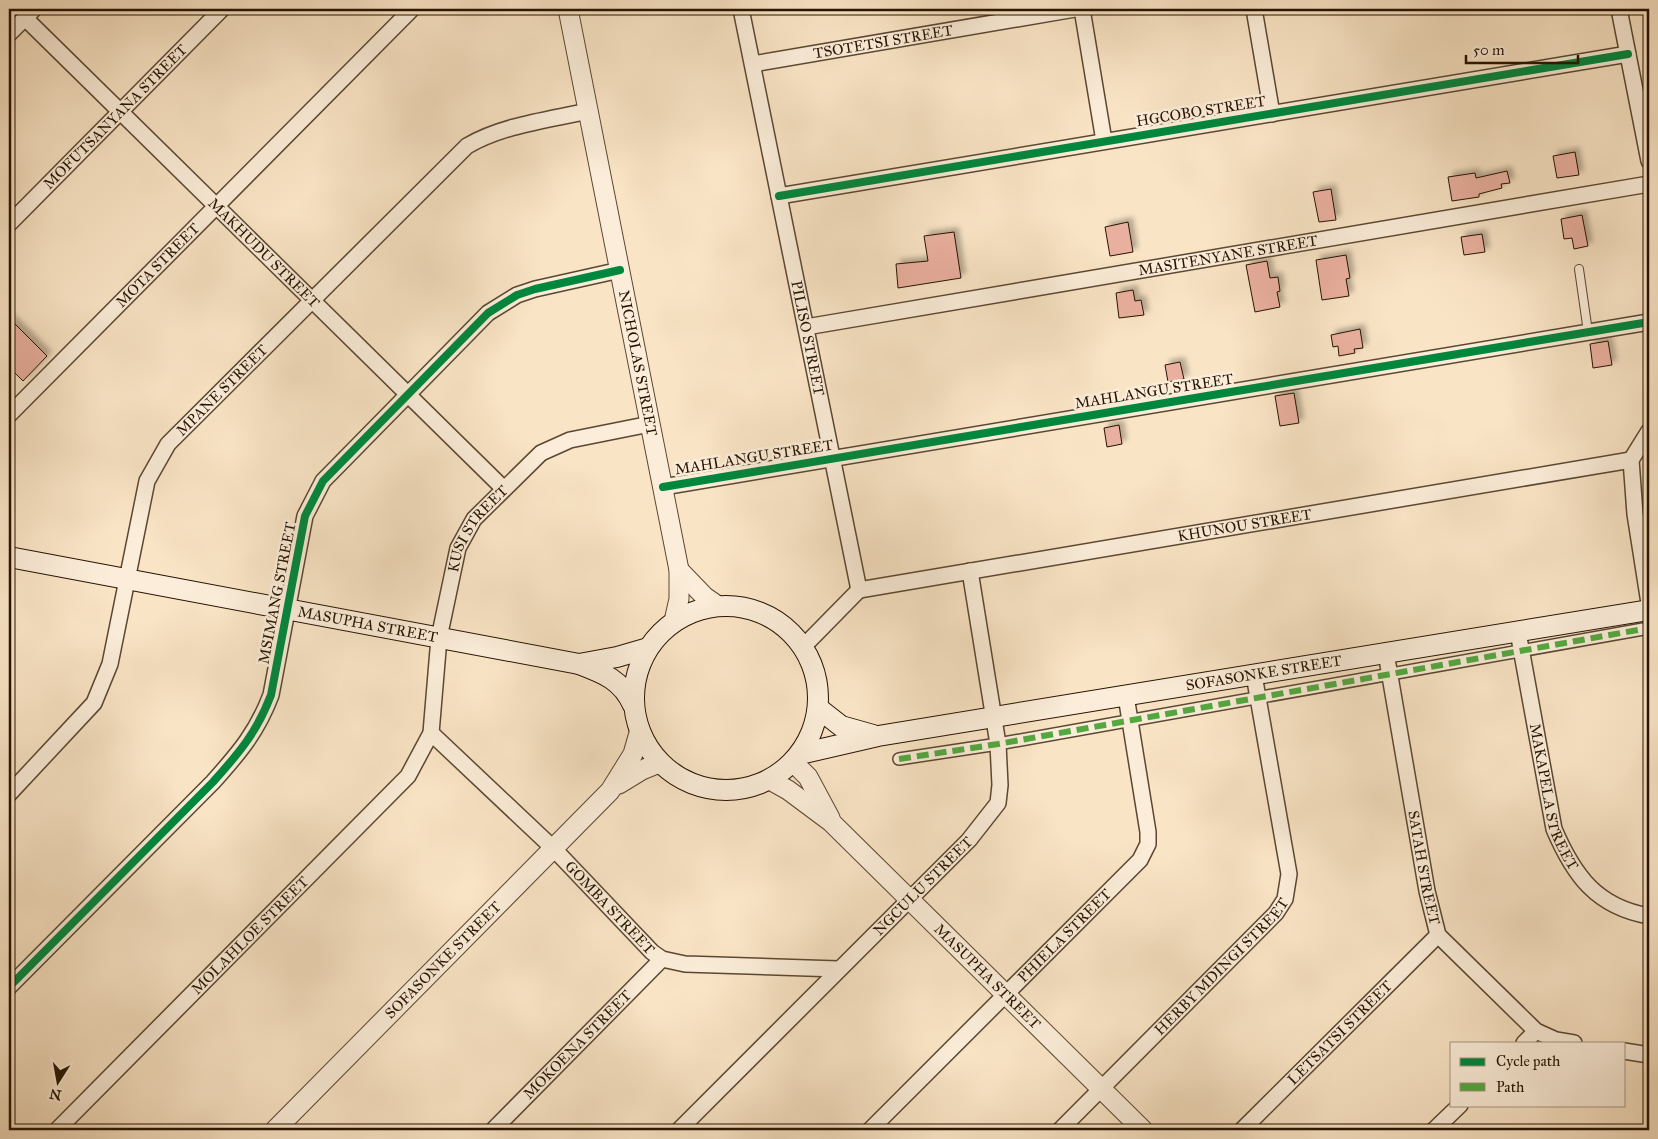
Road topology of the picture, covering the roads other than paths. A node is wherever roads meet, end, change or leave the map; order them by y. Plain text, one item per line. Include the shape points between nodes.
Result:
1 (222, 9) edge
2 (412, 9) edge
3 (568, 9) edge
4 (741, 9) edge
5 (1075, 9) edge
6 (1082, 9) edge
7 (1254, 9) edge
8 (1619, 9) edge
9 (30, 13) edge
10 (9, 34) edge
11 (1628, 54) junction
12 (753, 64) junction
13 (588, 111) junction
14 (121, 112) junction
15 (1272, 114) junction
16 (1104, 142) junction
17 (1649, 161) edge
18 (1649, 184) edge
19 (779, 196) junction
20 (217, 206) junction
21 (9, 224) edge
22 (1579, 269) dead end
23 (620, 270) junction
24 (312, 300) junction
25 (1649, 322) edge
26 (806, 327) junction
27 (1588, 332) junction
28 (407, 393) junction
29 (9, 415) edge
30 (650, 424) junction
31 (1649, 431) edge
32 (832, 458) junction
33 (1631, 460) junction
34 (662, 486) junction
35 (503, 488) junction
36 (9, 557) edge
37 (679, 570) junction
38 (970, 572) junction
39 (126, 579) junction
40 (859, 590) junction
41 (1649, 602) edge
42 (718, 606) junction
43 (289, 610) junction
44 (1649, 610) edge
45 (674, 621) junction
46 (1649, 628) edge
47 (439, 638) junction
48 (1520, 641) junction
49 (803, 647) junction
50 (648, 648) junction
51 (1386, 653) junction
52 (579, 664) junction
53 (1254, 675) junction
54 (1390, 675) junction
55 (1126, 696) junction
56 (1258, 697) junction
57 (633, 705) junction
58 (818, 708) junction
59 (994, 717) junction
60 (1130, 721) junction
61 (639, 733) junction
62 (431, 734) junction
63 (878, 736) junction
64 (998, 744) junction
65 (797, 758) junction
66 (899, 759) dead end
67 (659, 763) junction
68 (770, 780) junction
69 (610, 791) junction
70 (9, 794) edge
71 (831, 822) junction
72 (554, 849) junction
73 (910, 899) junction
74 (1649, 916) edge
75 (1438, 935) junction
76 (662, 959) junction
77 (838, 969) junction
78 (9, 987) edge
79 (1005, 994) junction
80 (1536, 1031) junction
81 (1525, 1042) edge
82 (1568, 1042) edge
83 (1626, 1051) edge
84 (1649, 1055) edge
85 (1102, 1089) junction
86 (1459, 1106) edge
87 (57, 1130) edge
88 (275, 1130) edge
89 (493, 1130) edge
90 (679, 1130) edge
91 (870, 1130) edge
92 (1060, 1130) edge
93 (1143, 1130) edge
94 (1242, 1130) edge
95 (1434, 1130) edge

1 - 14 street, MOFUTSANYANA STREET
2 - 20 street, MOTA STREET
3 - 13 street, NICHOLAS STREET
4 - 12 street, PILISO STREET
5 - 12 street, TSOTETSI STREET
6 - 16 street
7 - 15 street
8 - 11 street
9 - 10 street
9 - 14 street, MAKHUDU STREET
11 - 15 street, HGCOBO STREET
11 - 17 street
12 - 19 street, PILISO STREET
13 - 23 street, NICHOLAS STREET
13 - 24 street, MPANE STREET via 502,130 467,146
14 - 20 street, MAKHUDU STREET
14 - 21 street, MOFUTSANYANA STREET
15 - 16 street, HGCOBO STREET
16 - 19 street, HGCOBO STREET
18 - 26 street, MASITENYANE STREET
19 - 26 street, PILISO STREET
20 - 24 street, MAKHUDU STREET
20 - 29 street, MOTA STREET
22 - 27 lane
23 - 28 street, MSIMANG STREET via 535,289 504,303 488,313
23 - 30 street, NICHOLAS STREET
24 - 28 street, MAKHUDU STREET
24 - 39 street, MPANE STREET via 168,444 147,481
25 - 27 street, MAHLANGU STREET
26 - 32 street, PILISO STREET
27 - 32 street, MAHLANGU STREET
28 - 35 street, MAKHUDU STREET
28 - 43 street, MSIMANG STREET via 323,481 314,497 305,516
30 - 34 street, NICHOLAS STREET
30 - 35 street, KUSI STREET via 554,446 541,453
31 - 33 street
32 - 34 street, MAHLANGU STREET
32 - 40 street, PILISO STREET
33 - 38 street, KHUNOU STREET
33 - 41 street via 1635,514
34 - 37 street, NICHOLAS STREET
35 - 47 street, KUSI STREET via 474,519 458,548
36 - 39 main road, MASUPHA STREET
37 - 42 street
37 - 45 street, NICHOLAS STREET via 679,599
38 - 40 street, KHUNOU STREET
38 - 59 street, NGCULU STREET
39 - 43 main road, MASUPHA STREET
39 - 70 street, MPANE STREET via 110,664 94,703
40 - 49 street
42 - 45 main road, SOFASONKE STREET via 695,611
42 - 49 main road, SOFASONKE STREET via 743,608 766,615 787,629
43 - 47 main road, MASUPHA STREET
43 - 78 street, MSIMANG STREET via 271,695 261,721 243,749
44 - 48 main road, SOFASONKE STREET
45 - 50 main road, SOFASONKE STREET
46 - 48 street
47 - 52 main road, MASUPHA STREET
47 - 62 street, KUSI STREET
48 - 51 main road, SOFASONKE STREET
48 - 54 street
48 - 74 street, MAKAPELA STREET via 1554,829 1565,856 1577,874 1603,899 1616,908
49 - 58 main road, SOFASONKE STREET via 813,668
50 - 52 main road, MASUPHA STREET via 617,658
50 - 57 main road, SOFASONKE STREET via 634,685
51 - 53 main road, SOFASONKE STREET
51 - 54 street, SATAH STREET
52 - 57 main road, MASUPHA STREET via 614,679
53 - 55 main road, SOFASONKE STREET
53 - 56 street, HERBY MDINGI STREET
54 - 56 street
54 - 75 street, SATAH STREET via 1427,891
55 - 59 main road, SOFASONKE STREET
55 - 60 street, PHIELA STREET
56 - 60 street
56 - 85 street, HERBY MDINGI STREET via 1289,874 1284,898 1276,913
57 - 61 main road, SOFASONKE STREET
58 - 63 main road, SOFASONKE STREET via 841,726
58 - 65 main road, SOFASONKE STREET via 811,734
59 - 63 main road, SOFASONKE STREET
59 - 64 street, NGCULU STREET
60 - 64 street
60 - 79 street, PHIELA STREET via 1148,832 1146,852
61 - 67 main road, SOFASONKE STREET
61 - 69 street, SOFASONKE STREET via 633,754
62 - 72 street, GOMBA STREET
62 - 87 street, MOLAHLOE STREET via 408,776
63 - 65 main road, SOFASONKE STREET
64 - 66 street
64 - 73 street, NGCULU STREET via 998,802 969,840
65 - 68 main road, SOFASONKE STREET
65 - 71 street, MASUPHA STREET
67 - 68 main road, SOFASONKE STREET via 684,781 712,790 742,790
67 - 69 street, SOFASONKE STREET
68 - 71 street, MASUPHA STREET
69 - 72 street, SOFASONKE STREET
71 - 73 street, MASUPHA STREET
72 - 76 street, GOMBA STREET
72 - 88 street, SOFASONKE STREET
73 - 77 street, NGCULU STREET
73 - 79 street, MASUPHA STREET
75 - 80 street, SATAH STREET
75 - 94 street, LETSATSI STREET
76 - 77 street, GOMBA STREET via 685,964
76 - 89 street, MOKOENA STREET
77 - 90 street, NGCULU STREET
79 - 85 street, MASUPHA STREET
79 - 91 street, PHIELA STREET
80 - 81 street
80 - 82 street, SATAH STREET
83 - 84 street
85 - 92 street, HERBY MDINGI STREET
85 - 93 street, MASUPHA STREET
86 - 95 street

